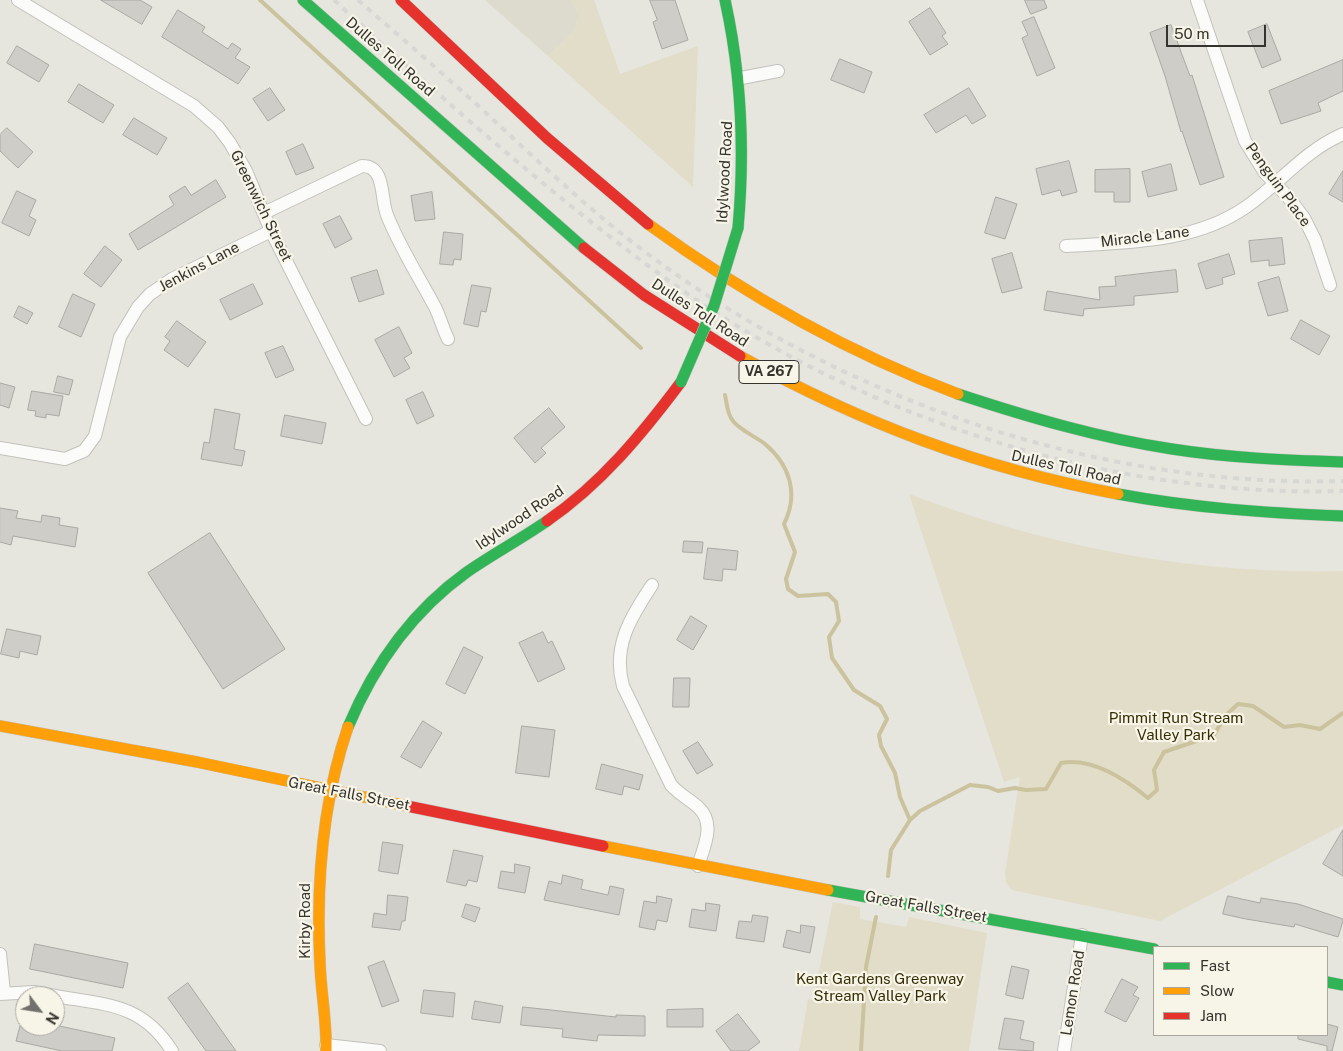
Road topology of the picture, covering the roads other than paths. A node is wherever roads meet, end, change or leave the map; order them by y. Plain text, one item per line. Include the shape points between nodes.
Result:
1 (18, 0) edge
2 (303, 0) edge
3 (401, 0) edge
4 (725, 0) edge
5 (1197, 0) edge
6 (778, 71) dead end
7 (741, 78) junction
8 (1343, 134) edge
9 (1276, 183) junction
10 (264, 213) junction
11 (271, 231) junction
12 (1066, 246) dead end
13 (1330, 285) dead end
14 (448, 339) dead end
15 (366, 419) dead end
16 (0, 448) edge
17 (1343, 462) edge
18 (1343, 516) edge
19 (652, 585) dead end
20 (0, 726) edge
21 (330, 790) junction
22 (698, 866) junction
23 (1082, 936) junction
24 (1153, 949) edge
25 (0, 954) edge
26 (1328, 982) edge
27 (1343, 985) edge
28 (2, 993) edge
29 (15, 993) edge
30 (65, 998) edge
31 (326, 1048) edge
32 (172, 1051) edge
33 (380, 1051) edge
34 (1064, 1051) edge

1 - 10 street, Greenwich Street via 204,114 230,143
2 - 18 main road, Dulles Toll Road / VA 267 via 556,225 624,280 712,340 799,388 926,444 1064,484 1193,507
3 - 17 main road via 561,150 637,215 726,280 838,344 909,376 987,405 1107,437 1221,455
4 - 7 main road, Idylwood Road
5 - 9 street, Penguin Place via 1245,141
6 - 7 street
7 - 21 main road, Idylwood Road, bridge via 745,142 738,228 719,295 700,345 681,382 645,430 609,470 560,513 447,586 405,627 376,667 359,698 337,757
8 - 9 street, Miracle Lane via 1308,153
9 - 12 street, Miracle Lane via 1246,207 1203,229 1148,240
9 - 13 street, Penguin Place via 1304,218
10 - 11 street, Greenwich Street
10 - 14 street via 362,166 376,170 386,214 435,307
11 - 15 street, Greenwich Street
11 - 16 street, Jenkins Lane via 172,279 138,307 120,337 95,436 84,452 65,458
19 - 22 street via 629,619 622,639 620,672 671,784 705,816 708,835
20 - 21 main road, Great Falls Street
21 - 22 main road, Great Falls Street
21 - 31 main road, Kirby Road via 319,919
22 - 23 main road, Great Falls Street
23 - 24 main road, Great Falls Street
23 - 34 street, Lemon Road
25 - 28 street
26 - 27 main road
28 - 29 street
30 - 32 street via 130,1011 156,1029
31 - 33 street

